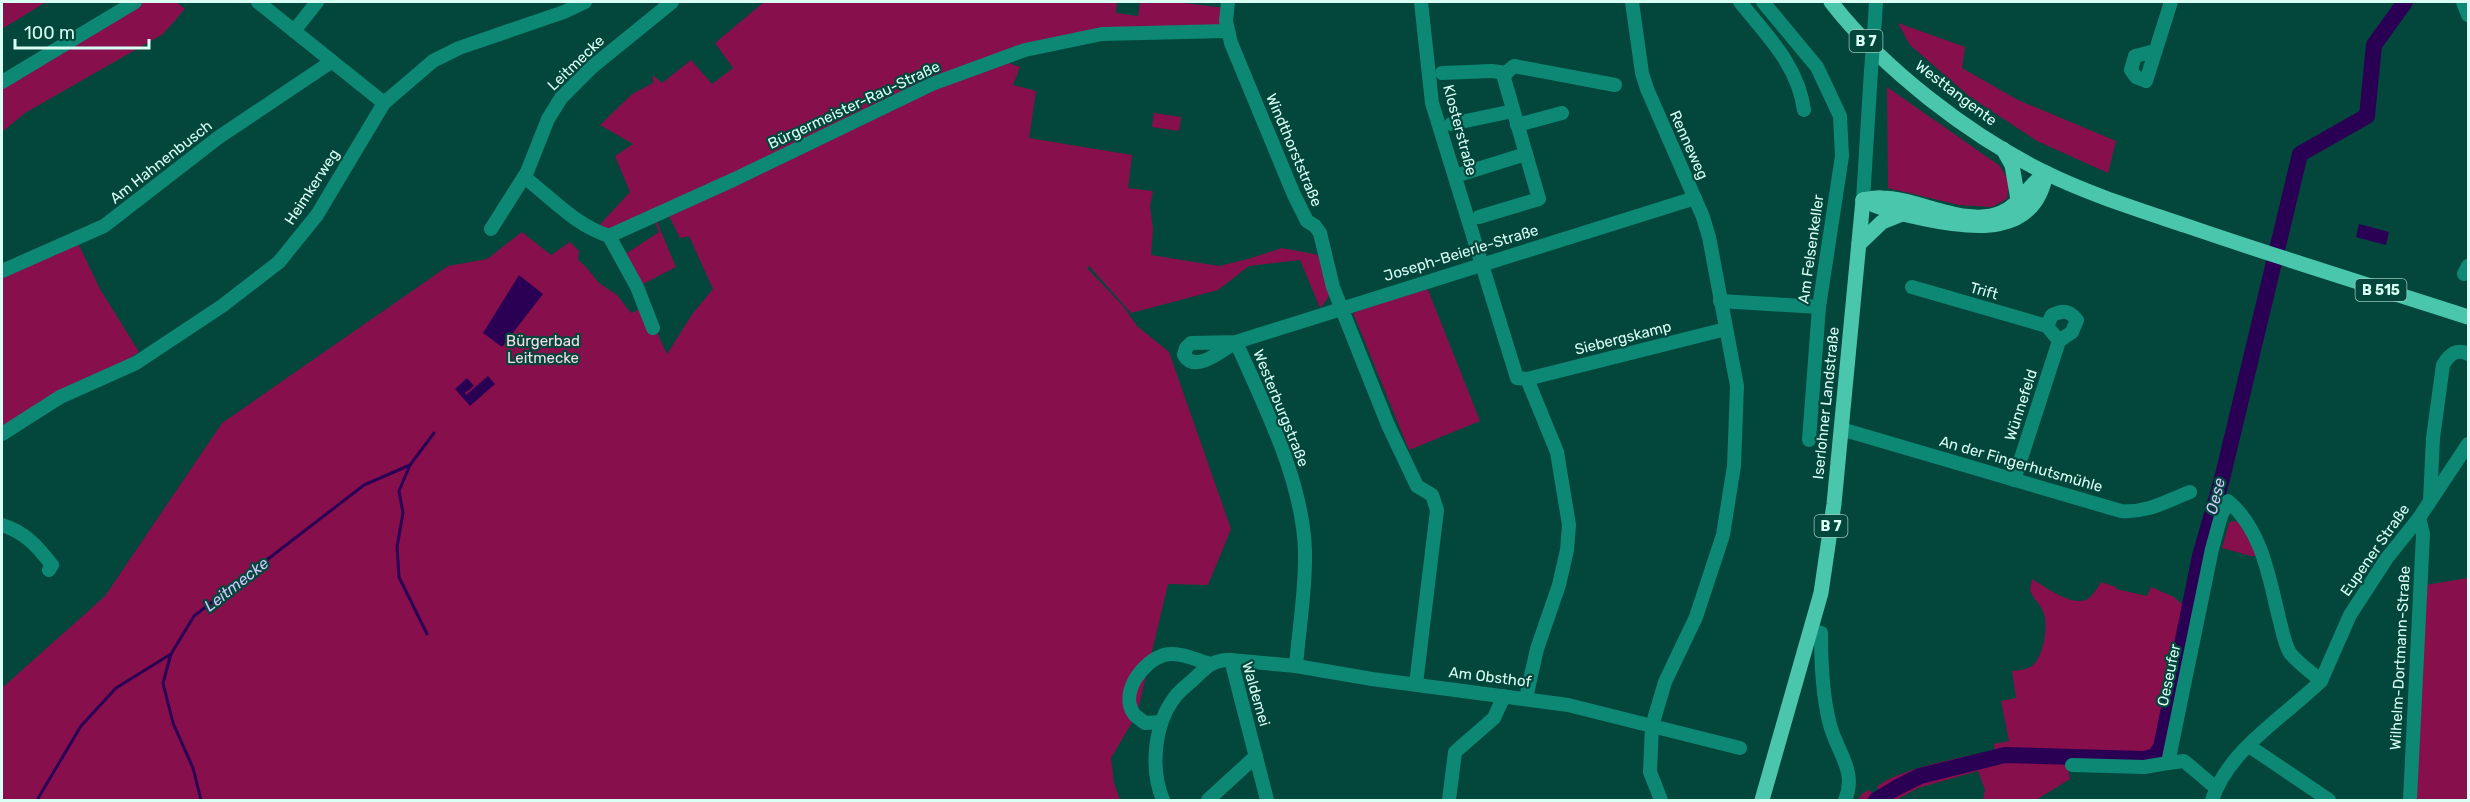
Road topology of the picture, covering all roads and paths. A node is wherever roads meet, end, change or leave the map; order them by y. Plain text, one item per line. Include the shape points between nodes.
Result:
1 (135, 2) edge
2 (258, 2) edge
3 (316, 2) edge
4 (585, 2) edge
5 (672, 2) edge
6 (1228, 2) edge
7 (1421, 2) edge
8 (1632, 2) edge
9 (1740, 2) edge
10 (1763, 2) edge
11 (1831, 2) edge
12 (1876, 2) edge
13 (2171, 2) edge
14 (2463, 2) edge
15 (2469, 15) edge
16 (294, 31) junction
17 (1227, 31) junction
18 (2155, 51) dead end
19 (332, 62) junction
20 (1442, 73) dead end
21 (1506, 73) junction
22 (2, 82) edge
23 (1615, 85) dead end
24 (384, 103) junction
25 (1804, 110) dead end
26 (1513, 111) junction
27 (1562, 113) dead end
28 (1451, 124) dead end
29 (1517, 125) junction
30 (2003, 149) junction
31 (1526, 154) junction
32 (2046, 173) junction
33 (1455, 176) junction
34 (524, 177) junction
35 (1695, 198) junction
36 (1863, 200) junction
37 (2018, 200) junction
38 (1902, 213) junction
39 (1479, 217) dead end
40 (491, 229) dead end
41 (609, 236) junction
42 (1859, 244) junction
43 (1482, 264) junction
44 (2, 271) edge
45 (1912, 287) dead end
46 (1720, 302) junction
47 (1340, 307) junction
48 (1819, 307) junction
49 (2469, 317) edge
50 (2048, 326) junction
51 (653, 328) dead end
52 (1726, 329) junction
53 (2059, 341) junction
54 (1236, 342) joint
55 (2469, 354) edge
56 (1527, 378) junction
57 (1841, 429) junction
58 (2, 434) edge
59 (1809, 440) dead end
60 (2469, 444) edge
61 (2014, 480) junction
62 (2190, 492) dead end
63 (2430, 500) junction
64 (2419, 518) junction
65 (2, 525) edge
66 (50, 570) dead end
67 (1811, 630) junction
68 (1231, 660) junction
69 (1210, 664) junction
70 (1296, 666) junction
71 (2321, 681) junction
72 (1416, 684) junction
73 (1504, 696) junction
74 (1526, 698) junction
75 (1161, 722) junction
76 (1652, 726) junction
77 (2249, 746) junction
78 (1740, 748) dead end
79 (1256, 756) junction
80 (2168, 763) junction
81 (2073, 765) dead end
82 (2214, 794) edge
83 (1163, 801) edge
84 (1208, 801) edge
85 (1267, 801) edge
86 (1449, 801) edge
87 (1661, 801) edge
88 (1762, 801) edge
89 (1845, 801) edge
90 (2329, 801) edge
91 (2410, 801) edge

1 - 22 street
2 - 16 street
3 - 16 street
4 - 24 street, Heimkerweg via 446,54
5 - 34 street, Leitmecke via 592,67 561,98
6 - 17 street, Windthorststraße
7 - 33 street, Klosterstraße via 1432,103
8 - 35 street, Renneweg via 1647,89
9 - 25 street via 1791,68 1802,92
10 - 48 street, Am Felsenkeller via 1817,68 1840,116 1842,156
11 - 30 main road, Westtangente / B 7 via 1902,75
12 - 36 street, Iserlohner Landstraße, bridge
13 - 18 street
14 - 15 street
16 - 19 street
17 - 41 street, Bürgermeister-Rau-Straße via 1102,34 1025,50 932,84
17 - 47 street, Windthorststraße via 1294,195 1307,221 1320,233
19 - 24 street
19 - 44 street, Am Hahnenbusch via 219,137 104,225
20 - 21 street
21 - 23 street via 1514,66
21 - 26 street
24 - 58 street, Heimkerweg via 317,215 279,262 222,306 136,363 60,397
26 - 28 street
26 - 29 street
27 - 29 street
29 - 31 street
30 - 32 main road, Westtangente / B 7
30 - 37 main road via 2016,177
31 - 33 street
31 - 39 street via 1539,199
32 - 37 main road
32 - 38 main road via 2036,200 2008,222 1970,227
32 - 49 main road, B 515 via 2103,197 2263,252
33 - 43 street, Klosterstraße
34 - 40 street, Leitmecke
34 - 41 street via 575,220
35 - 43 street, Joseph-Beierle-Straße
35 - 46 street, Renneweg via 1709,237
36 - 37 main road via 1883,197 1958,215 1990,216
36 - 38 main road
36 - 42 main road, Iserlohner Landstraße / B 7
38 - 42 main road via 1882,222
41 - 51 street via 637,287
42 - 57 main road, Iserlohner Landstraße / B 7
43 - 47 street, Joseph-Beierle-Straße
43 - 56 street, Klosterstraße via 1517,378
45 - 50 street, Trift
46 - 48 street
46 - 52 street, Renneweg
47 - 54 street, Joseph-Beierle-Straße
47 - 72 street, Windthorststraße via 1412,476 1417,486 1432,495 1437,510
48 - 59 street, Am Felsenkeller
50 - 53 street
50 - 53 street, Wünnefeld via 2052,315 2062,310 2071,312 2077,320 2072,332
52 - 56 street, Siebergskamp
52 - 76 street, Renneweg via 1737,386 1734,466 1723,535 1696,617 1665,682
53 - 61 street, Wünnefeld
54 - 70 street, Westerburgstraße via 1289,468 1302,525 1305,551
55 - 63 street via 2455,352 2443,365
56 - 74 street via 1557,452 1569,525 1568,550
57 - 61 street, An der Fingerhutsmühle
57 - 67 main road, Iserlohner Landstraße / B 7 via 1826,568
60 - 63 street, Eupener Straße
61 - 62 street, An der Fingerhutsmühle via 2121,511 2157,507
63 - 64 street, Eupener Straße
64 - 71 street, Eupener Straße via 2350,615
64 - 91 street, Wilhelm-Dortmann-Straße via 2423,534
65 - 66 street via 35,543 52,565
67 - 88 main road, Iserlohner Landstraße / B 7
67 - 89 street via 1821,633 1829,724 1850,777
68 - 69 street, Waldemei
68 - 70 street, Am Obsthof
68 - 79 street, Waldemei
69 - 75 street via 1175,697
69 - 75 street, Waldemei via 1181,655 1164,655 1137,676 1131,687 1134,714 1145,723
70 - 72 street, Am Obsthof
71 - 77 street via 2276,717
71 - 80 street, Oeseufer via 2290,653 2266,562 2253,531 2228,501 2212,549
72 - 73 street, Am Obsthof
73 - 74 street, Am Obsthof
73 - 86 street via 1494,718 1455,752
74 - 76 street, Am Obsthof via 1596,710
75 - 83 street via 1155,760
76 - 78 street, Am Obsthof
76 - 87 street, Renneweg via 1650,772
77 - 82 street
77 - 90 street
79 - 84 street
79 - 85 street, Waldemei
80 - 81 street via 2126,767
80 - 82 street via 2184,761

